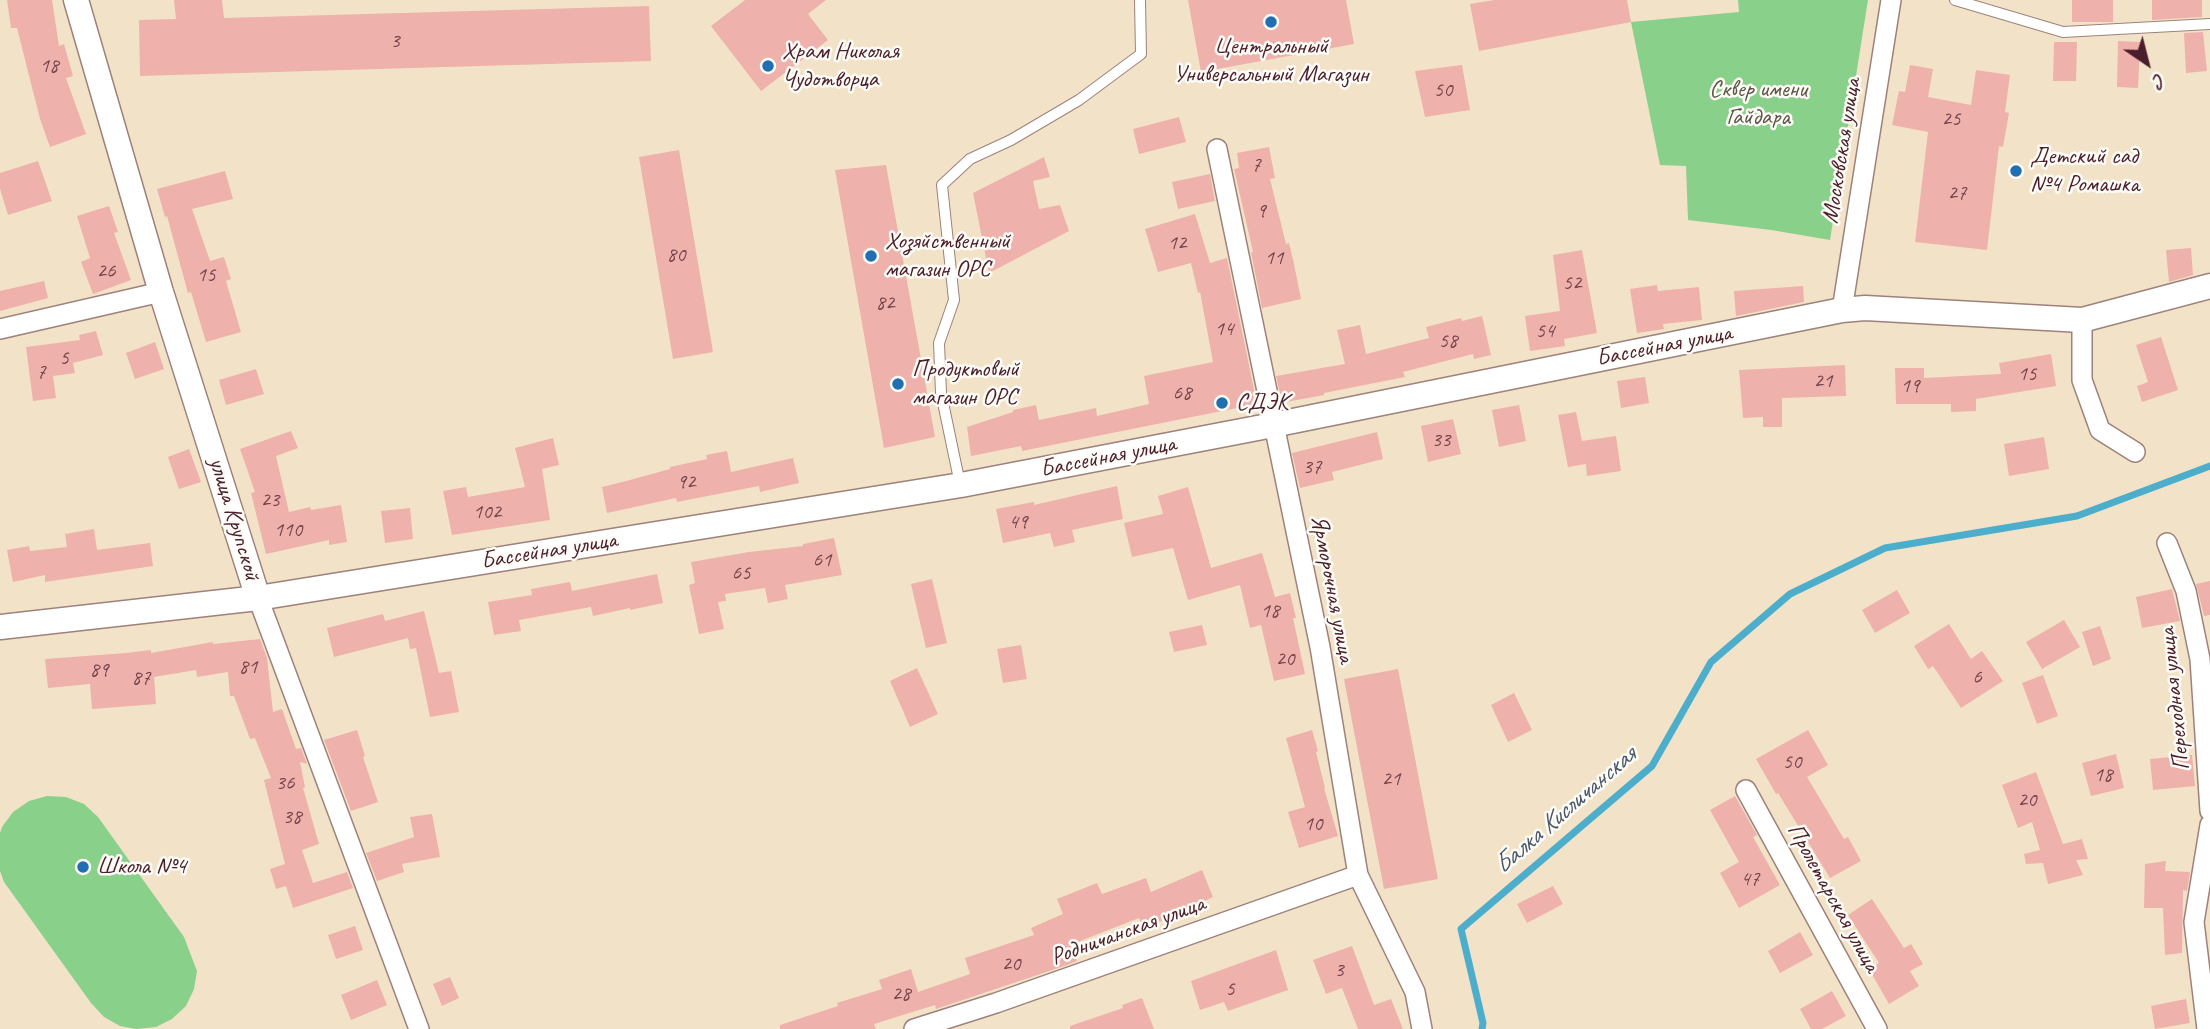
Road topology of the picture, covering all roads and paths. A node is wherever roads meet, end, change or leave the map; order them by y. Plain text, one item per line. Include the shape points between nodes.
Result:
1 (76, 0) edge
2 (1140, 0) edge
3 (1891, 0) edge
4 (1955, 0) edge
5 (2210, 24) edge
6 (1217, 149) dead end
7 (2210, 286) edge
8 (161, 292) junction
9 (1842, 310) junction
10 (2082, 320) junction
11 (0, 329) edge
12 (1273, 425) junction
13 (2135, 452) dead end
14 (961, 485) junction
15 (2167, 544) dead end
16 (258, 598) junction
17 (0, 627) edge
18 (1746, 790) dead end
19 (2210, 811) edge
20 (2210, 825) edge
21 (1358, 875) junction
22 (419, 1029) edge
23 (914, 1029) edge
24 (1422, 1029) edge
25 (1877, 1029) edge
26 (2207, 1029) edge

1 - 8 street, улица Крупской
2 - 14 lane via 1141,54 1079,100 970,159 942,185 954,300 939,343 942,393
3 - 9 street, Московская улица
4 - 5 lane via 2063,32
6 - 12 street, Ярморочная улица
7 - 10 street, Бассейная улица
8 - 11 street
8 - 16 street, улица Крупской
9 - 10 street, Бассейная улица
9 - 12 street, Бассейная улица
10 - 13 street via 2082,380 2100,430
12 - 14 street, Бассейная улица
12 - 21 street, Ярморочная улица via 1320,647
14 - 16 street, Бассейная улица
15 - 19 street, Переходная улица via 2186,591 2200,659
16 - 17 street, Бассейная улица
16 - 22 street, улица Крупской
18 - 25 street, Пролетарская улица
20 - 26 street via 2194,922
21 - 23 street, Родничанская улица
21 - 24 street, Ярморочная улица via 1415,992

